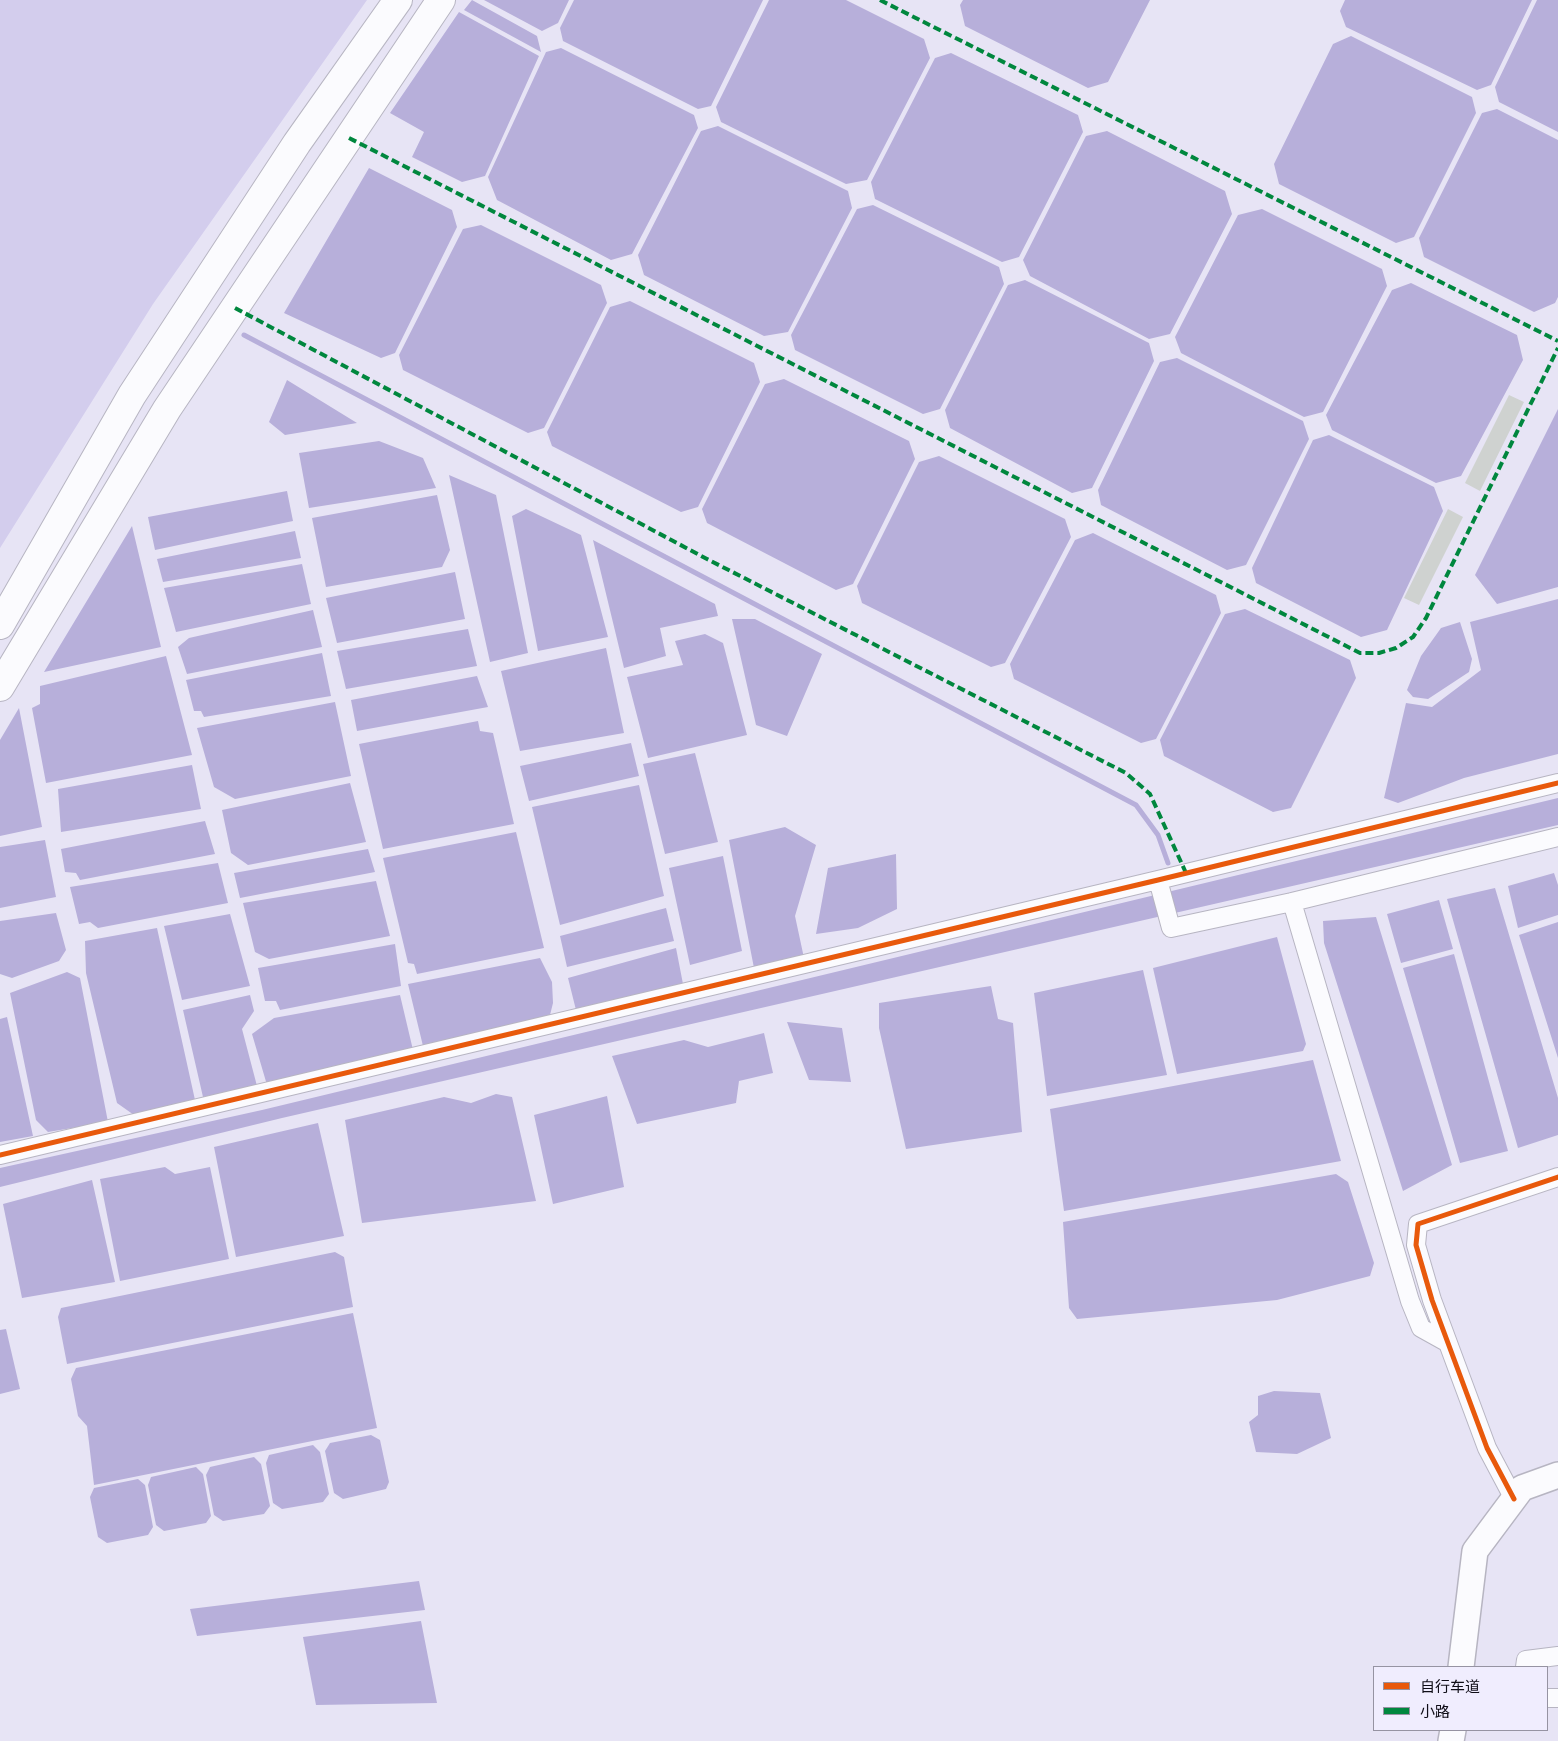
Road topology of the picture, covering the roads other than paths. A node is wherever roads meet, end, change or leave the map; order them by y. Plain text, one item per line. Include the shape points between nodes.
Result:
1 (398, 0) edge
2 (441, 0) edge
3 (254, 208) junction
4 (286, 231) junction
5 (119, 418) junction
6 (150, 439) junction
7 (0, 625) edge
8 (0, 687) edge
9 (1558, 783) edge
10 (1558, 838) edge
11 (1158, 880) junction
12 (1292, 902) junction
13 (0, 1155) edge
14 (1558, 1177) edge
15 (1448, 1343) junction
16 (1558, 1475) edge
17 (1514, 1499) junction
18 (1558, 1656) edge
19 (1461, 1666) edge
20 (1525, 1666) edge

1 - 3 highway
2 - 4 highway
3 - 4 highway
3 - 5 highway
4 - 6 highway
5 - 6 highway
5 - 7 highway
6 - 8 highway
9 - 11 street
10 - 12 street
11 - 12 street via 1170,928
11 - 13 street
12 - 15 street via 1410,1301 1421,1328
14 - 15 street via 1418,1224 1416,1245
15 - 17 street via 1487,1448
16 - 17 street via 1522,1488
17 - 19 street via 1475,1551
18 - 20 street via 1526,1660

